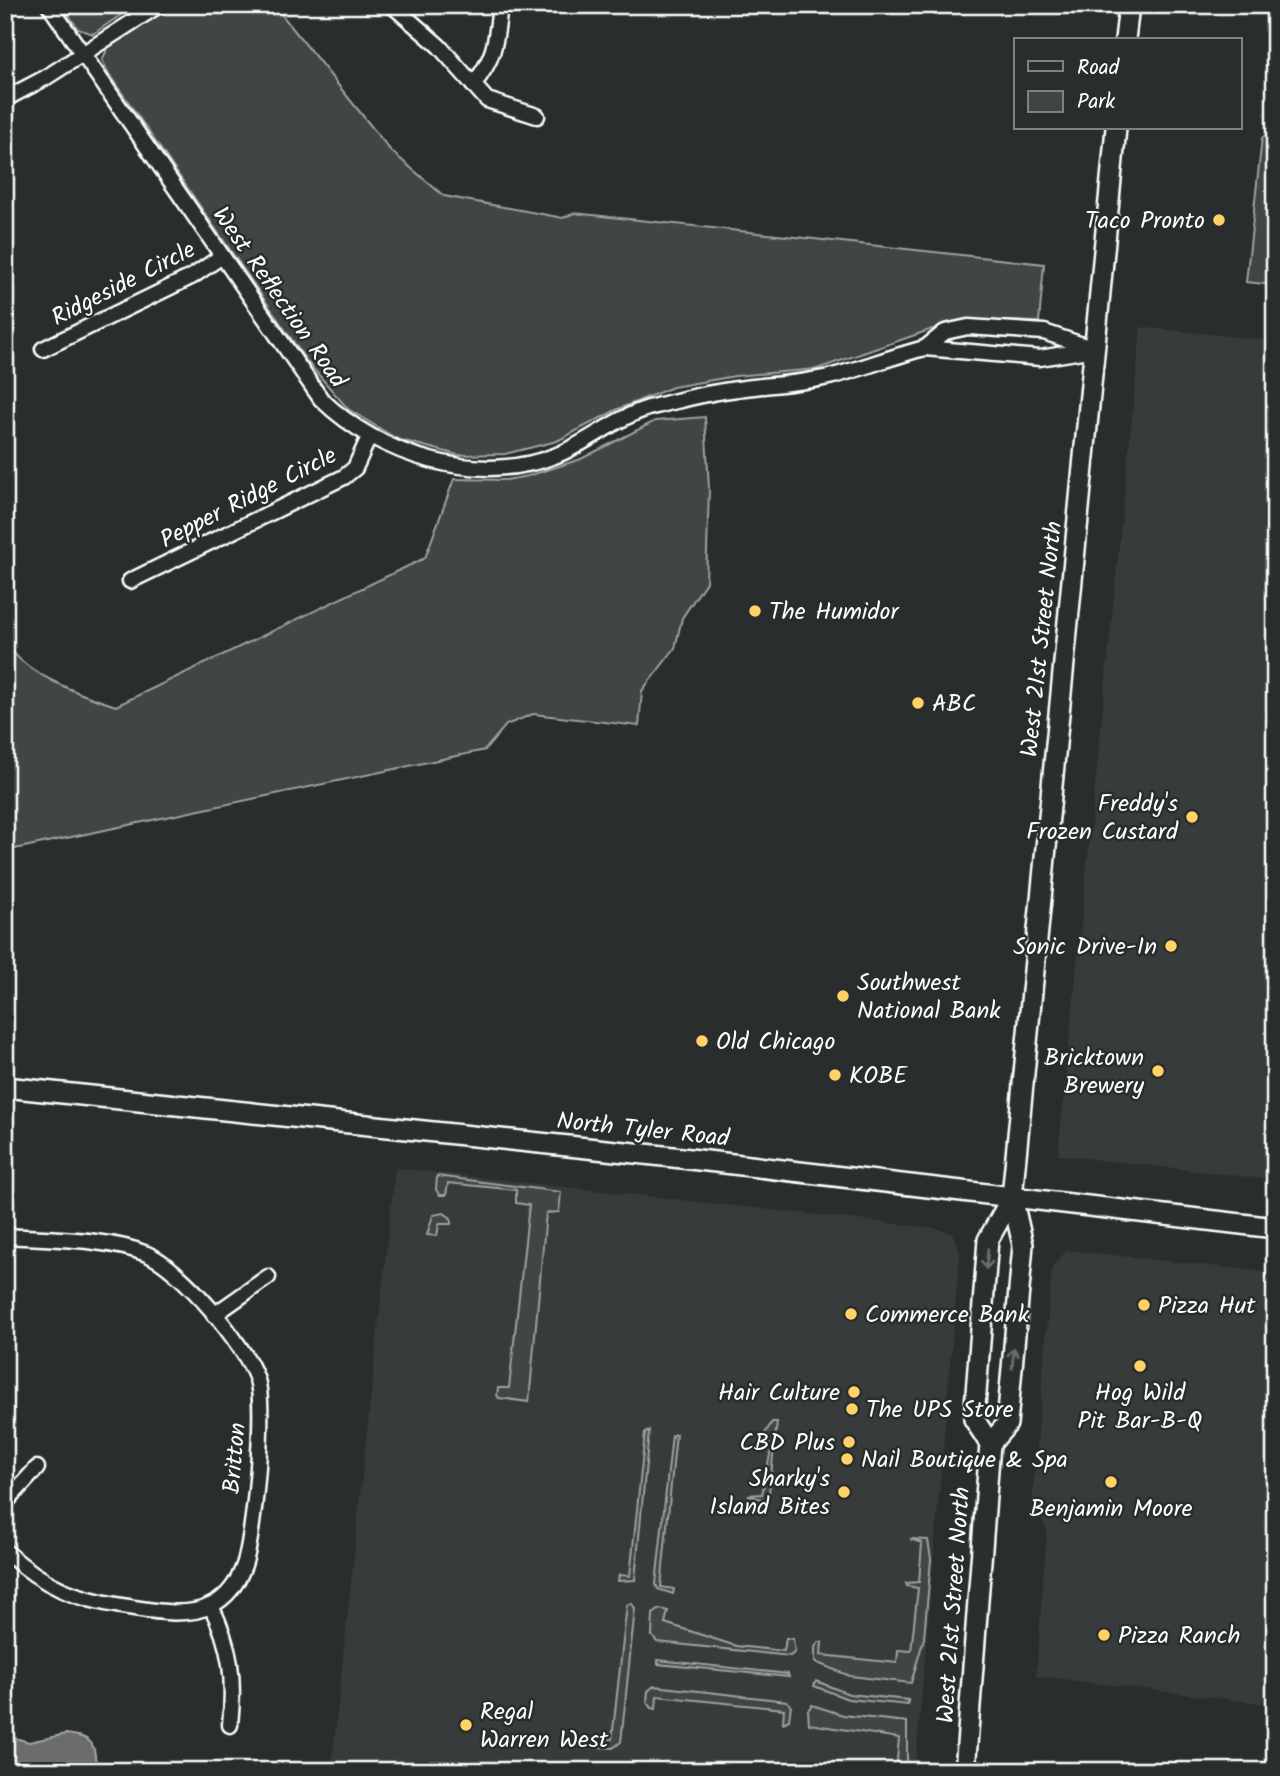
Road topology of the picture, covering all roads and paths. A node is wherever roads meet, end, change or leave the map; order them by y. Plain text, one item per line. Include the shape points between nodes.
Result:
1 (49, 5) edge
2 (159, 5) edge
3 (392, 5) edge
4 (500, 5) edge
5 (1129, 5) edge
6 (1125, 38) edge
7 (83, 54) junction
8 (473, 85) junction
9 (5, 99) edge
10 (537, 116) dead end
11 (1116, 130) edge
12 (222, 256) junction
13 (925, 348) junction
14 (43, 349) dead end
15 (1094, 349) junction
16 (369, 437) junction
17 (130, 581) dead end
18 (5, 1087) edge
19 (1012, 1197) junction
20 (1275, 1228) edge
21 (5, 1236) edge
22 (268, 1277) dead end
23 (214, 1315) junction
24 (990, 1444) junction
25 (37, 1468) dead end
26 (5, 1503) edge
27 (5, 1551) edge
28 (211, 1606) junction
29 (230, 1725) dead end
30 (965, 1771) edge

1 - 7 street, West Reflection Road
2 - 7 street
3 - 8 street via 439,46
4 - 8 street via 495,50
5 - 6 main road
7 - 9 street
7 - 12 street, West Reflection Road
8 - 10 street via 487,100
11 - 15 main road, West 21st Street North
12 - 14 street, Ridgeside Circle via 194,276
12 - 16 street, West Reflection Road via 321,400
13 - 15 street, West Reflection Road via 1040,358
13 - 15 street, West Reflection Road via 944,332 995,327 1045,332
13 - 16 street, West Reflection Road via 830,377 719,392 653,407 557,455 527,463 456,464 418,457
15 - 19 main road, West 21st Street North
16 - 17 street, Pepper Ridge Circle via 355,468 344,477
18 - 19 main road, North Tyler Road
19 - 20 main road, North Tyler Road
24 -> 19 main road, West 21st Street North via 1007,1424 1023,1245
19 -> 24 main road, West 21st Street North via 988,1240 974,1419
21 - 23 street, Britton via 146,1253 184,1279
22 - 23 street
23 - 28 street, Britton via 245,1355 256,1377 262,1408 245,1564 233,1588
24 - 30 main road, West 21st Street North
25 - 26 street
27 - 28 street via 36,1577 87,1601 159,1611
28 - 29 street via 231,1658

